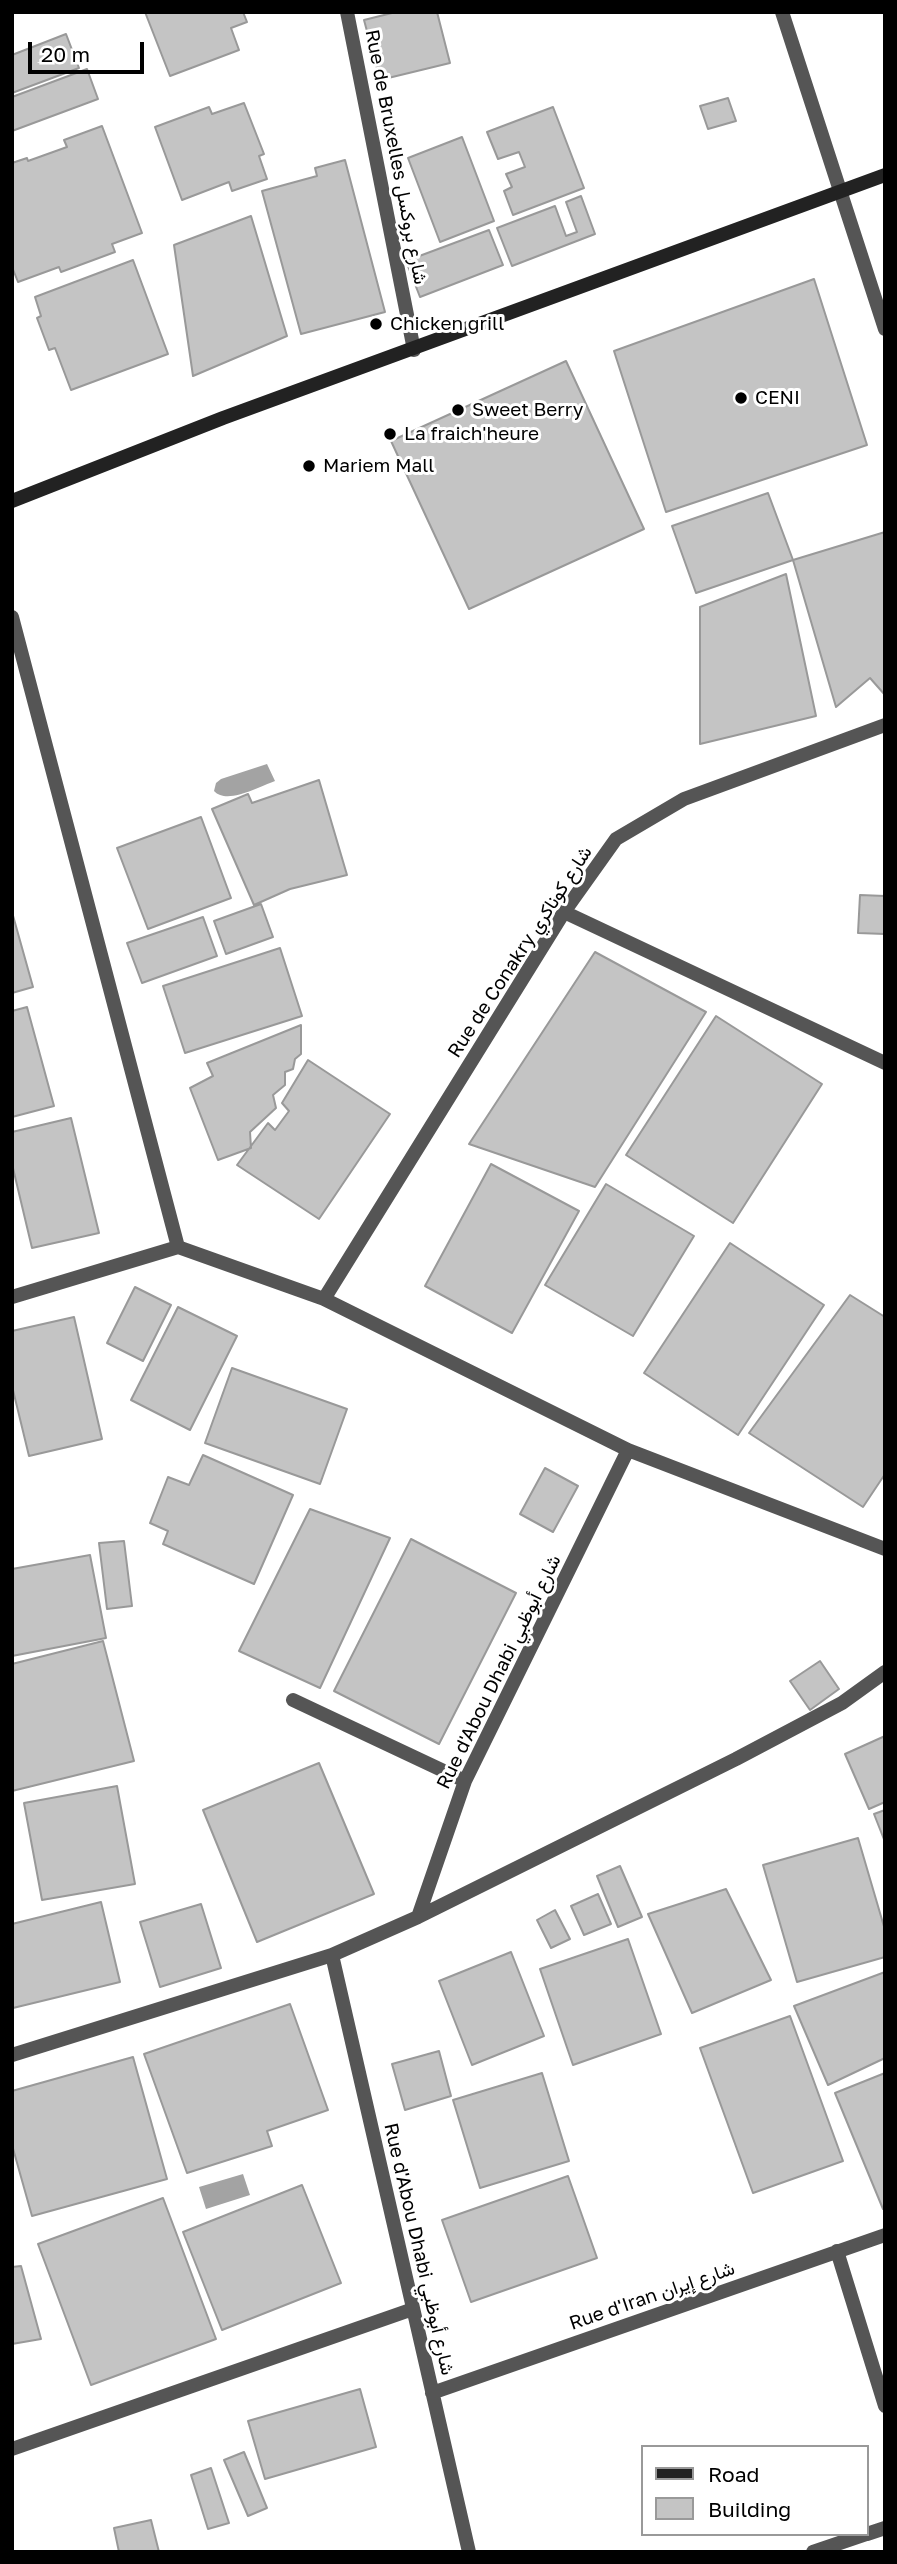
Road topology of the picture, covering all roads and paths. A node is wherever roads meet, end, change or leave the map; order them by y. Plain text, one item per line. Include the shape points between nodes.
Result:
1 (347, 12) edge
2 (782, 12) edge
3 (885, 175) edge
4 (839, 192) junction
5 (885, 329) edge
6 (414, 349) junction
7 (12, 501) edge
8 (12, 617) edge
9 (885, 725) edge
10 (564, 912) junction
11 (885, 1063) edge
12 (177, 1247) junction
13 (12, 1297) edge
14 (324, 1299) junction
15 (628, 1450) junction
16 (885, 1549) edge
17 (885, 1672) edge
18 (293, 1700) dead end
19 (465, 1781) junction
20 (418, 1917) junction
21 (332, 1955) junction
22 (12, 2055) edge
23 (885, 2235) edge
24 (837, 2251) junction
25 (413, 2309) junction
26 (432, 2393) junction
27 (885, 2406) edge
28 (12, 2449) edge
29 (861, 2536) edge
30 (468, 2552) edge
31 (813, 2552) edge

1 - 6 street, Rue de Bruxelles شارع بروكسل
2 - 4 street
3 - 4 main road
4 - 5 street
4 - 6 main road
6 - 7 main road
8 - 12 street
9 - 10 street, Rue de Conakry شارع كوناكري via 684,799 616,839
10 - 11 street
10 - 14 street, Rue de Conakry شارع كوناكري
12 - 13 street
12 - 14 street
14 - 15 street
15 - 16 street
15 - 19 street, Rue d'Abou Dhabi شارع أبوظبي
17 - 20 street via 842,1703 736,1759
18 - 19 street
19 - 20 street, Rue d'Abou Dhabi شارع أبوظبي
20 - 21 street
21 - 22 street
21 - 25 street, Rue d'Abou Dhabi شارع أبوظبي
23 - 24 street, Rue d'Iran شارع إيران
24 - 26 street, Rue d'Iran شارع إيران
24 - 27 street
25 - 26 street, Rue d'Abou Dhabi شارع أبوظبي
25 - 28 street
26 - 30 street, Rue d'Abou Dhabi شارع أبوظبي
29 - 31 street

